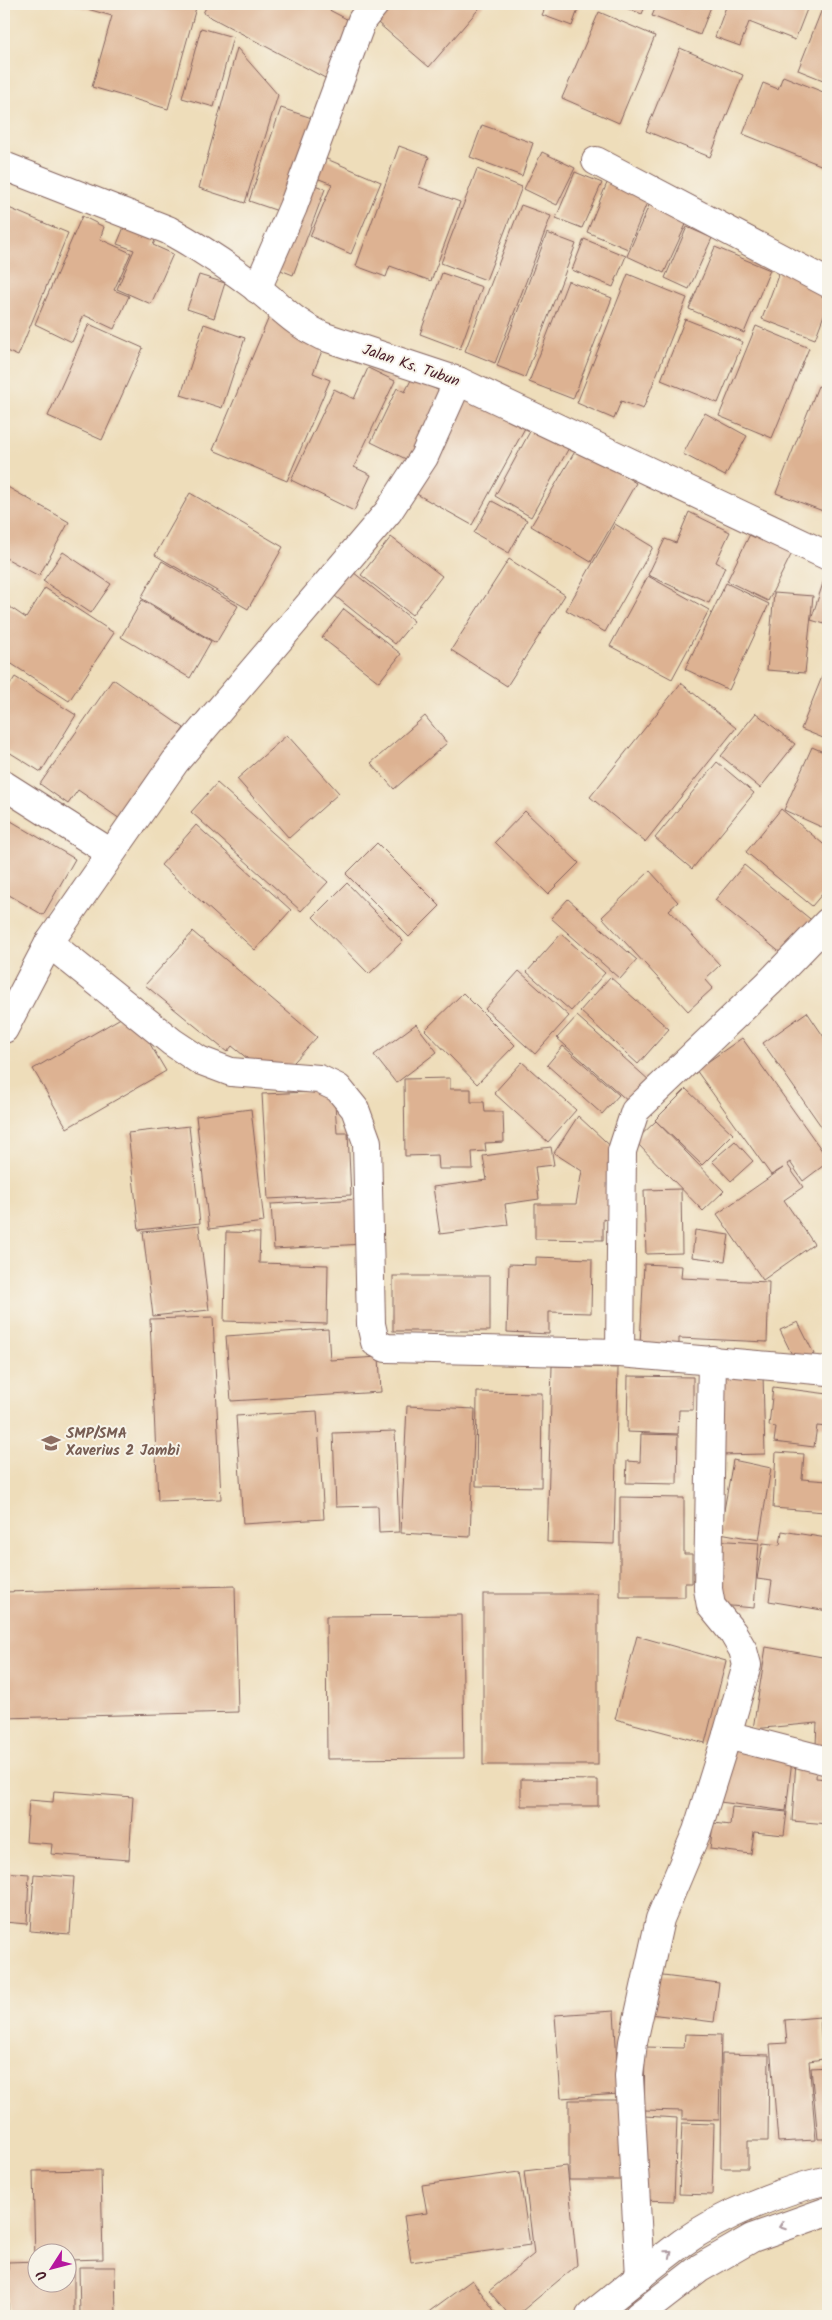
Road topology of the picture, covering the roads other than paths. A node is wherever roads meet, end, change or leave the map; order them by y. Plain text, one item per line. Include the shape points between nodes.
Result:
1 (375, 4) edge
2 (596, 160) dead end
3 (4, 166) edge
4 (828, 283) edge
5 (257, 289) junction
6 (458, 381) junction
7 (828, 554) edge
8 (4, 785) edge
9 (111, 853) junction
10 (828, 922) edge
11 (48, 943) junction
12 (4, 1029) edge
13 (620, 1353) junction
14 (712, 1360) junction
15 (828, 1372) edge
16 (727, 1734) junction
17 (828, 1761) edge
18 (828, 2180) edge
19 (828, 2210) edge
20 (640, 2276) junction
21 (590, 2316) edge
22 (638, 2316) edge

1 - 5 street via 362,20 293,207
2 - 4 street
3 - 5 street, Jalan Ks. Tubun via 168,230 194,244
5 - 6 street, Jalan Ks. Tubun via 302,327
6 - 7 street, Jalan Ks. Tubun
6 - 9 street via 424,457 388,512 175,762
8 - 9 street
9 - 11 street
10 - 13 street via 769,983 635,1110 622,1151
11 - 12 street
11 - 13 street via 199,1060 231,1072 320,1078 338,1088 355,1109 368,1142 371,1324 375,1342 386,1348
13 - 14 street
14 - 15 street
14 - 16 street via 708,1589 711,1606 733,1633 747,1665
16 - 17 street
16 - 20 street via 697,1831 660,1919 633,2042 629,2076
20 -> 18 street via 684,2242 739,2211
19 -> 22 street via 752,2238 700,2268
20 - 21 street

